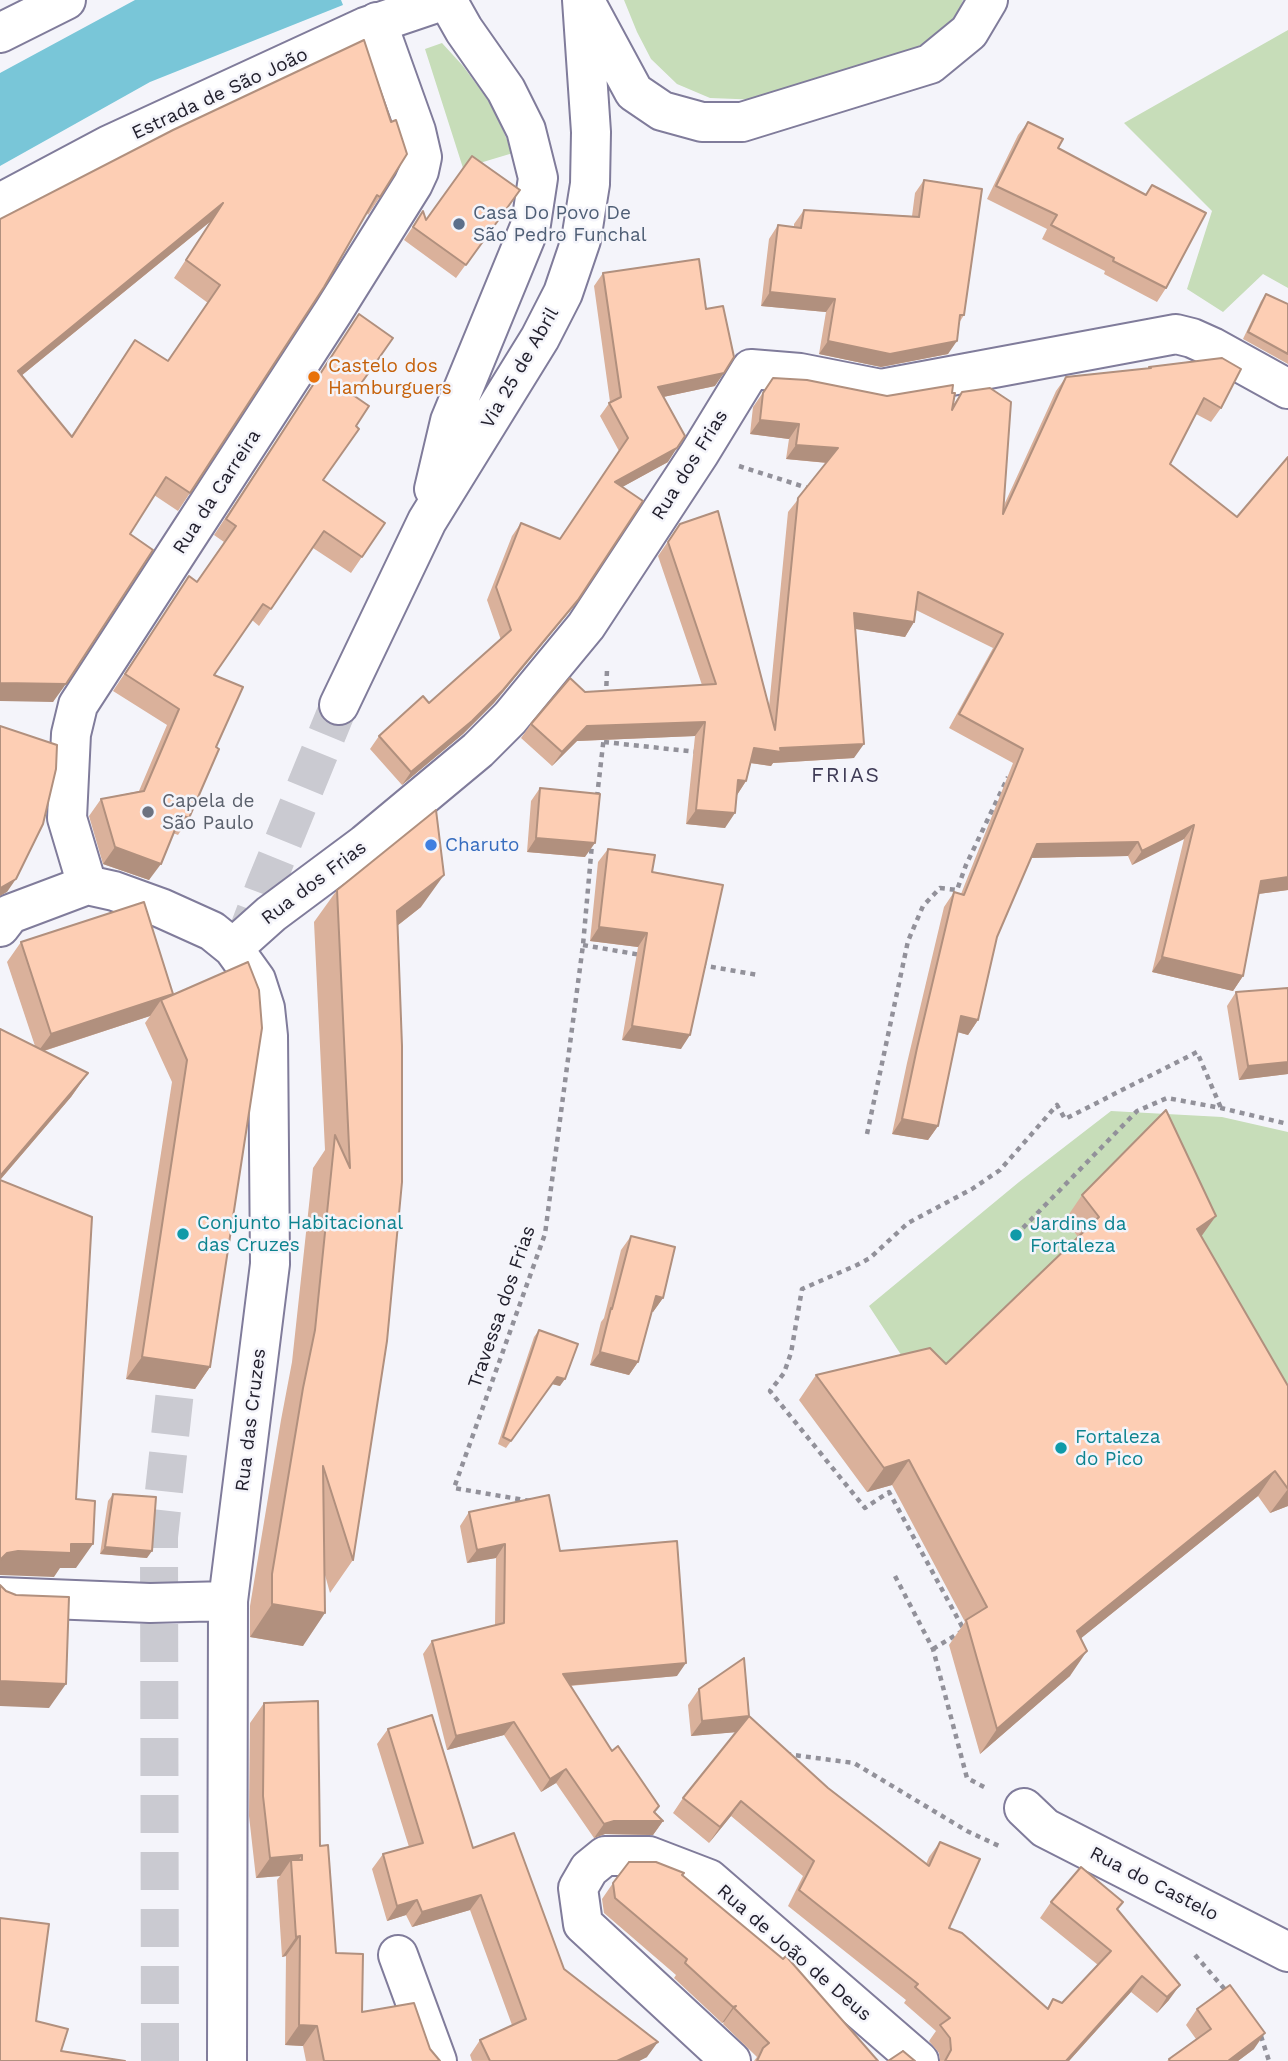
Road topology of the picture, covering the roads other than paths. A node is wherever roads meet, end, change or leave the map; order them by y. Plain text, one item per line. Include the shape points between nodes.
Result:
1 (66, 0) edge
2 (446, 0) edge
3 (583, 0) edge
4 (988, 0) edge
5 (377, 22) junction
6 (0, 33) edge
7 (0, 203) edge
8 (1288, 389) edge
9 (427, 521) junction
10 (339, 705) tunnel mouth
11 (87, 885) junction
12 (0, 927) edge
13 (233, 948) junction
14 (0, 1597) edge
15 (228, 1601) junction
16 (1024, 1808) road end
17 (1288, 1952) edge
18 (398, 1955) dead end
19 (227, 2061) edge
20 (437, 2061) edge
21 (731, 2061) edge
22 (919, 2061) edge

1 - 6 street
2 - 5 street, Estrada de São João
2 - 9 street via 506,90 526,131 538,178 531,225 450,421
3 - 4 street via 634,92 662,111 702,122 742,122 930,64 969,32
3 - 9 street, Via 25 de Abril via 591,132 590,184 581,240 540,338
5 - 7 street, Estrada de São João via 109,145
5 - 11 street, Rua da Carreira via 416,131 422,157 419,171 326,324 78,705 71,734 66,818
8 - 13 street, Rua dos Frias via 1212,347 1176,334 881,389 751,369 586,626 510,718 365,844
9 - 10 street, Via 25 de Abril
11 - 12 street via 10,914
11 - 13 street, Rua das Cruzes via 161,908 212,931
13 - 15 street, Rua das Cruzes via 256,980 265,1008 270,1264
14 - 15 street
15 - 19 street, Rua das Cruzes
16 - 17 street, Rua do Castelo via 1045,1828
18 - 20 street
21 - 22 street, Rua de João de Deus via 583,1924 578,1888 589,1869 605,1856 649,1856 709,1879

